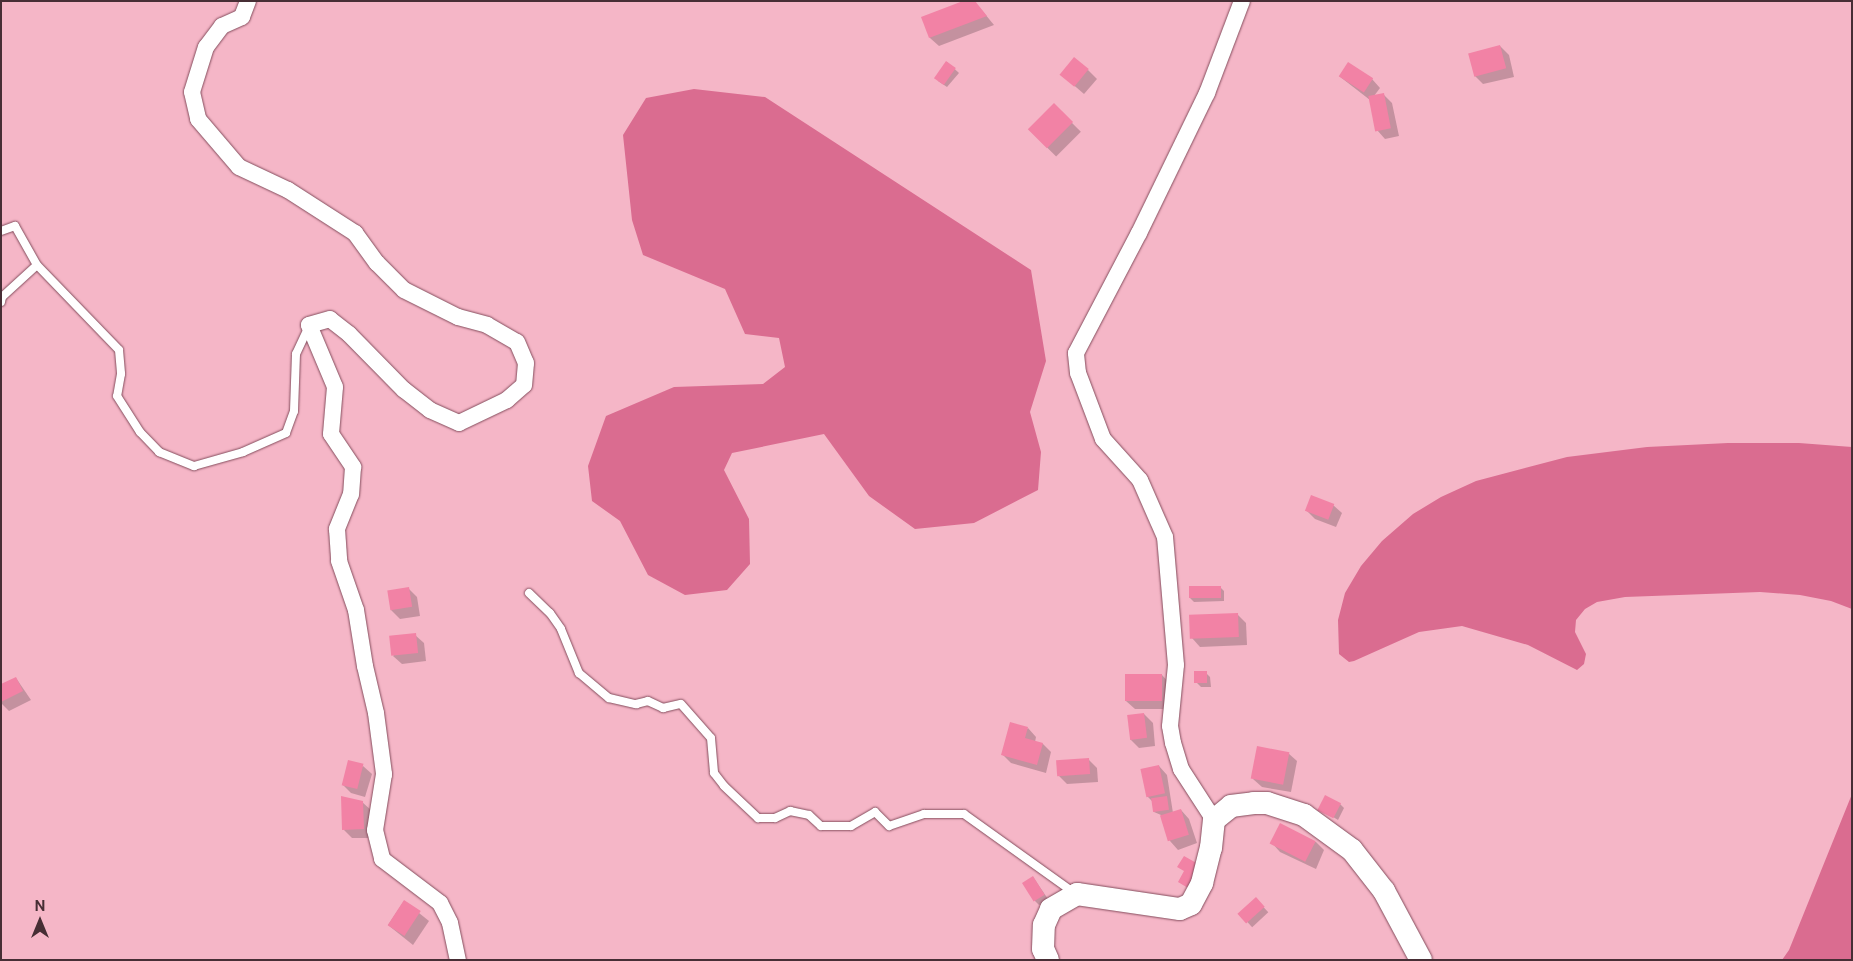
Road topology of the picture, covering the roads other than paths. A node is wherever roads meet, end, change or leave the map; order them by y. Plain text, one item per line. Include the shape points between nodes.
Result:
1 (248, 1) edge
2 (1242, 1) edge
3 (1, 231) edge
4 (37, 265) junction
5 (1, 302) edge
6 (309, 326) junction
7 (529, 594) dead end
8 (1214, 820) junction
9 (1077, 894) junction
10 (458, 960) edge
11 (1048, 960) edge
12 (1421, 960) edge

1 - 6 street via 242,17 222,26 206,47 192,92 198,119 239,167 288,190 355,233 377,263 404,290 458,317 488,325 517,342 526,363 524,384 507,400 459,423 430,410 404,390 330,319
2 - 8 street via 1207,93 1076,353 1078,373 1103,440 1140,480 1165,537 1176,665 1170,726 1181,769
3 - 4 lane via 15,226
4 - 5 lane via 2,297
4 - 6 lane via 119,350 121,374 117,396 140,432 159,452 194,466 243,452 286,433 294,411 296,354
6 - 10 street via 335,387 331,434 353,466 351,494 337,529 339,561 356,610 376,713 384,774 376,830 382,859 440,903 450,923
7 - 9 lane via 550,613 561,629 579,673 609,698 636,704 648,701 663,708 681,704 710,738 714,773 758,818 775,818 790,811 809,815 821,826 851,826 874,812 889,826 924,814 964,814
8 - 9 main road via 1202,883 1191,904 1180,909
8 - 12 main road via 1231,806 1254,803 1267,803 1304,815 1352,850 1372,874
9 - 11 main road via 1052,909 1044,925 1043,949

